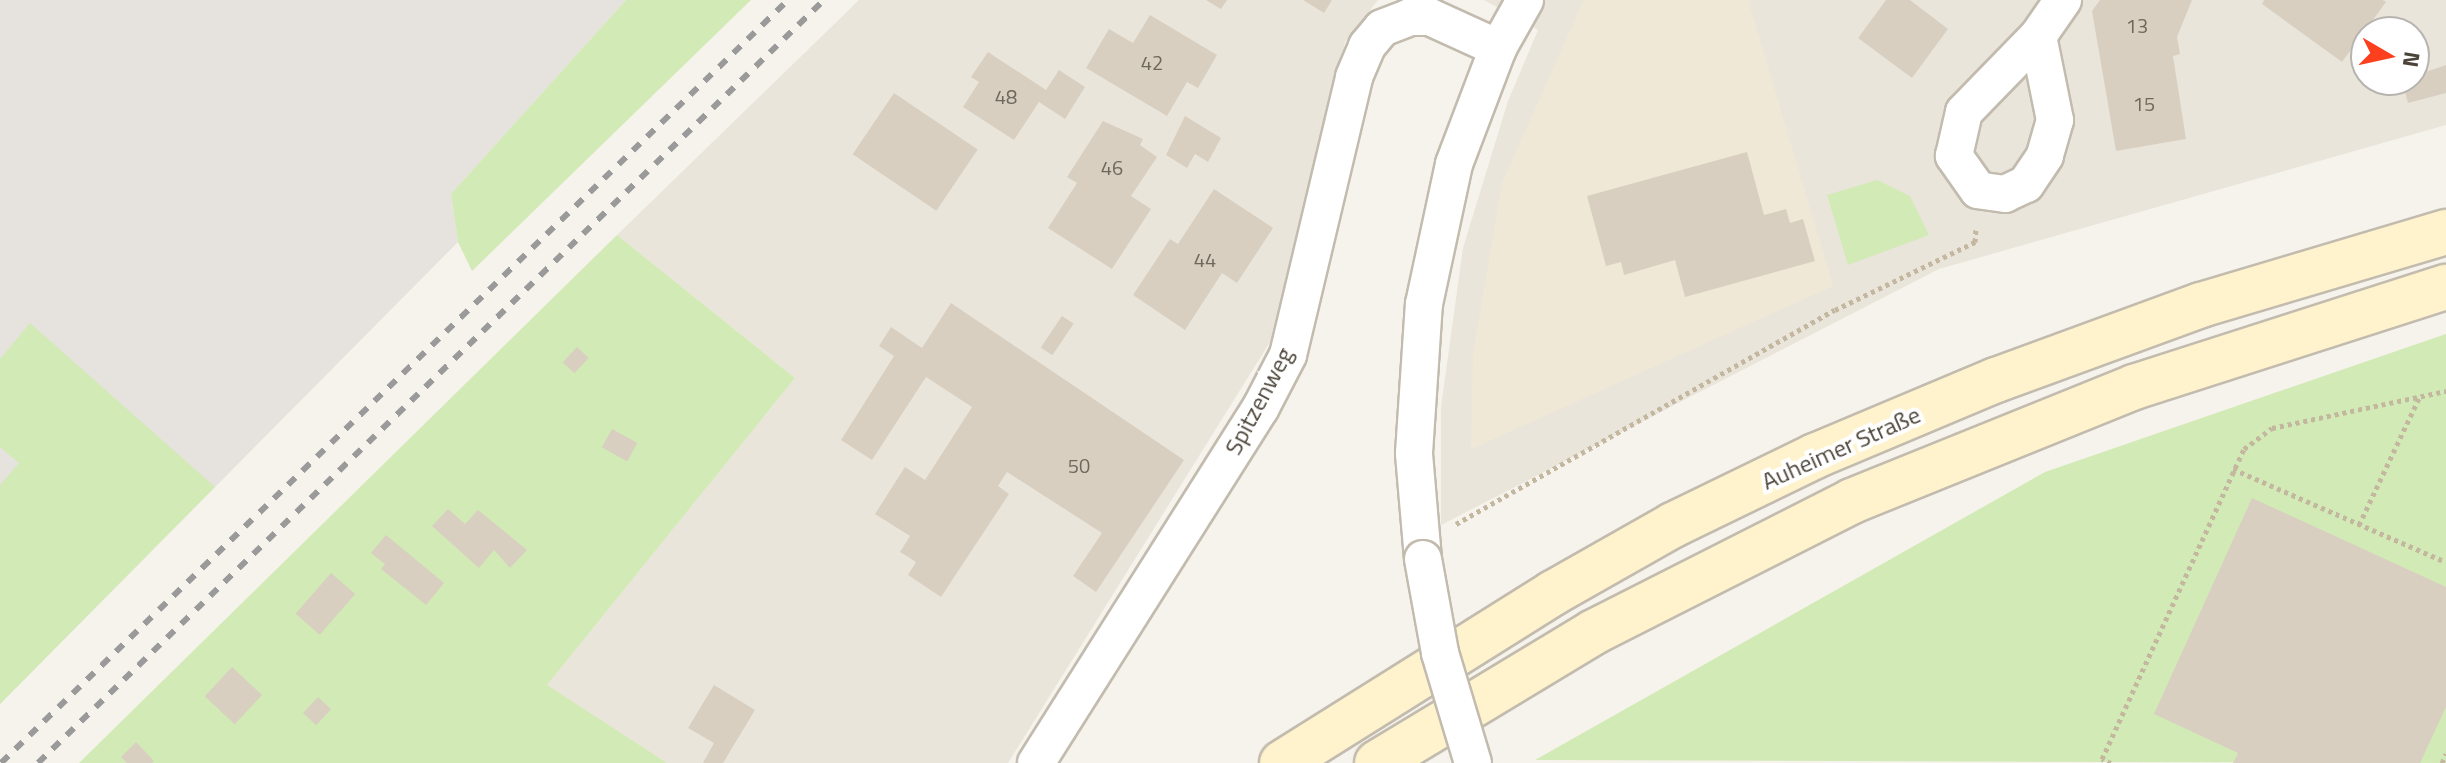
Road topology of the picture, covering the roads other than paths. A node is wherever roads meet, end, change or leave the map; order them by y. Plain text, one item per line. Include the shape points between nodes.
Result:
1 (1525, 0) edge
2 (2063, 0) edge
3 (2038, 36) junction
4 (1498, 48) junction
5 (2446, 232) edge
6 (2446, 287) edge
7 (1036, 763) edge
8 (1282, 763) edge
9 (1377, 763) edge
10 (1473, 763) edge

1 - 4 street
2 - 3 street
3 - 3 street via 2055,120 2045,156 2026,184 2005,194 1978,190 1954,156 1964,112
4 - 7 street, Spitzenweg via 1430,17 1410,17 1382,28 1367,46 1354,77 1288,355 1260,409
4 - 10 street, bridge via 1454,164 1424,304 1414,453 1422,552 1440,653
5 - 8 main road, Auheimer Straße via 2201,305 1996,380 1815,456 1673,525 1553,593
6 - 9 main road via 2134,387 1852,501 1594,632

